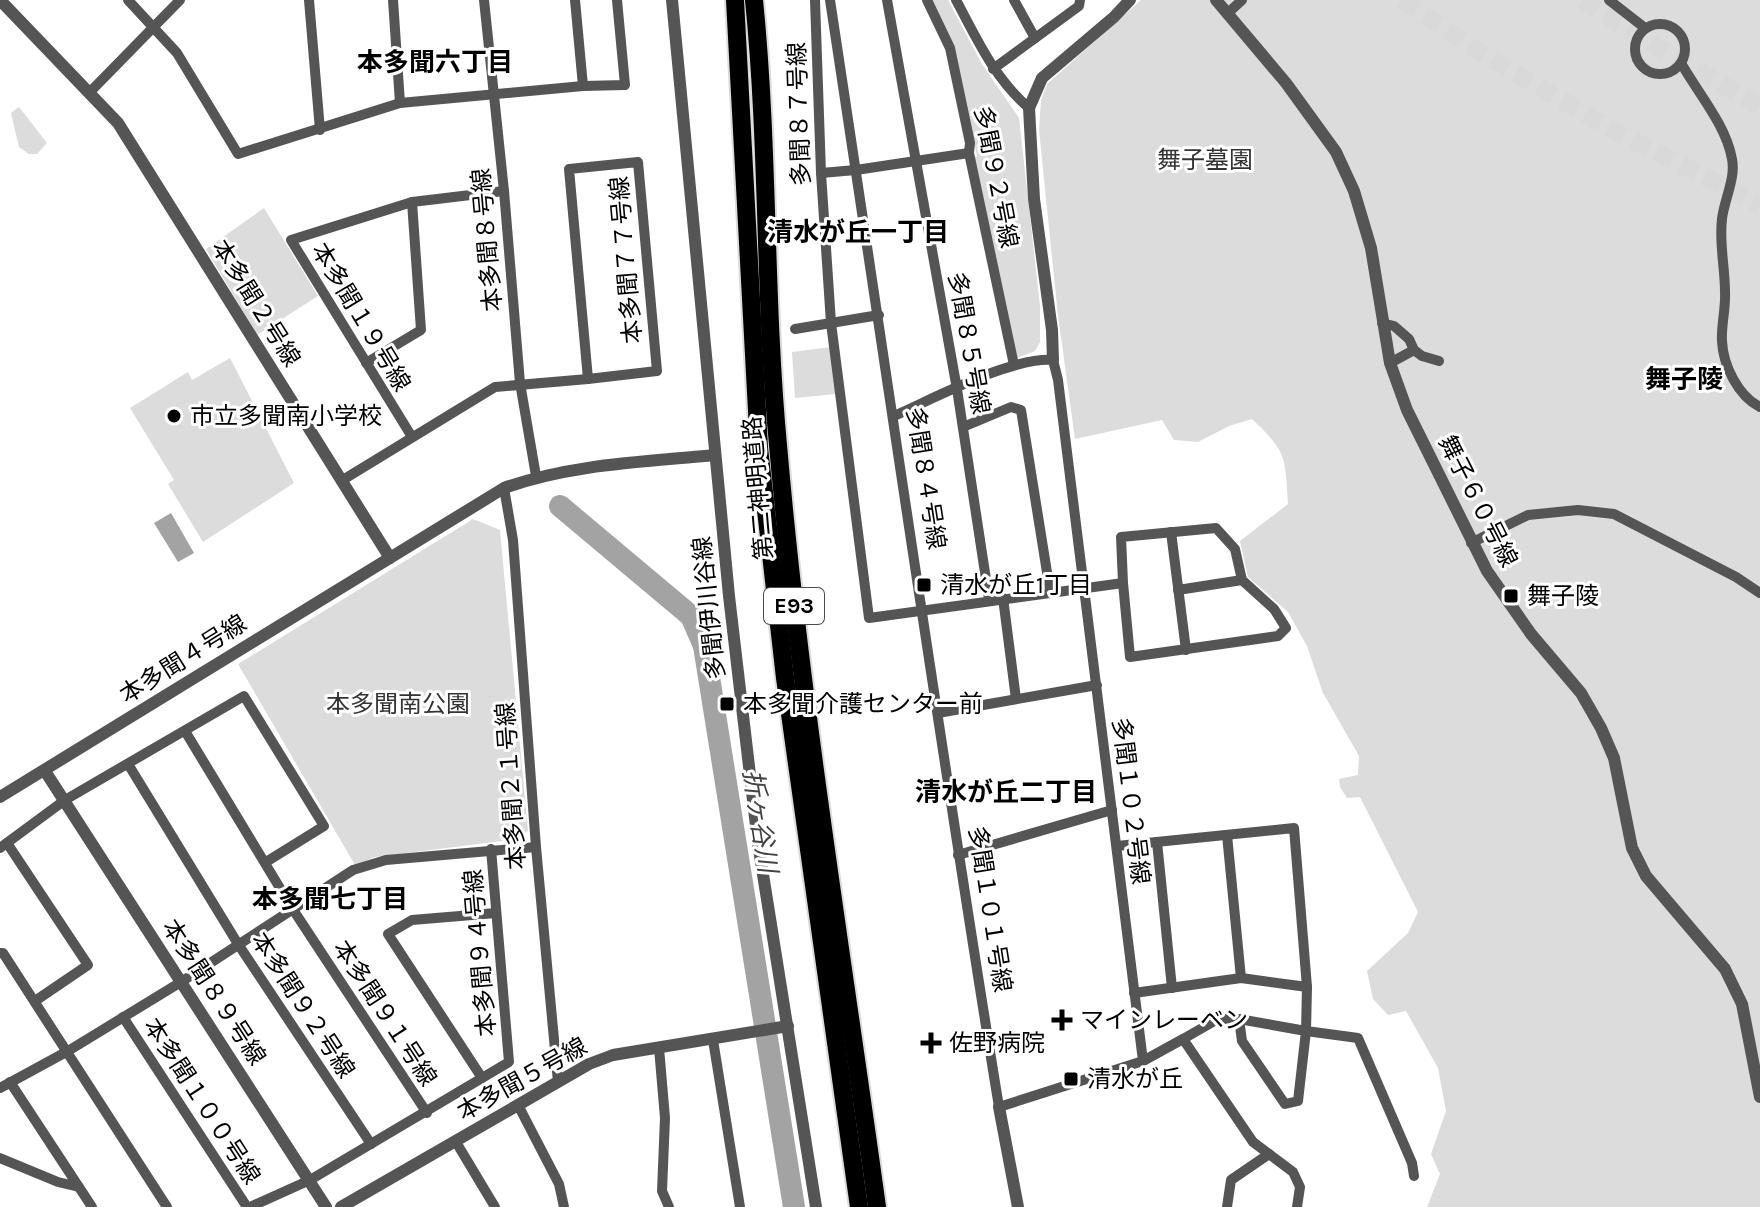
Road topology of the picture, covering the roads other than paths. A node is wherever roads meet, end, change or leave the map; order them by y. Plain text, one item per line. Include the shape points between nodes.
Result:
1 (0, 0) edge
2 (128, 0) edge
3 (180, 0) edge
4 (309, 0) edge
5 (393, 0) edge
6 (484, 0) edge
7 (575, 0) edge
8 (617, 0) edge
9 (672, 0) edge
10 (735, 0) edge
11 (754, 0) edge
12 (815, 0) edge
13 (830, 0) edge
14 (887, 0) edge
15 (927, 0) edge
16 (956, 0) edge
17 (1014, 0) edge
18 (1080, 0) edge
19 (1130, 0) edge
20 (1216, 0) edge
21 (1242, 0) edge
22 (1609, 0) edge
23 (1228, 13) junction
24 (154, 25) junction
25 (1645, 28) junction
26 (1035, 38) junction
27 (1681, 63) junction
28 (993, 69) junction
29 (583, 86) junction
30 (90, 92) junction
31 (492, 95) junction
32 (400, 103) junction
33 (1029, 108) junction
34 (320, 130) junction
35 (969, 153) junction
36 (917, 159) junction
37 (856, 170) junction
38 (821, 173) junction
39 (504, 191) junction
40 (412, 202) junction
41 (879, 315) junction
42 (831, 323) junction
43 (1382, 323) junction
44 (795, 329) dead end
45 (1414, 350) junction
46 (1053, 360) junction
47 (1439, 361) dead end
48 (366, 363) junction
49 (1390, 363) junction
50 (1014, 365) junction
51 (588, 379) junction
52 (520, 383) junction
53 (957, 389) junction
54 (1760, 407) edge
55 (894, 416) junction
56 (963, 427) junction
57 (412, 437) junction
58 (715, 455) junction
59 (536, 476) junction
60 (341, 481) junction
61 (504, 488) junction
62 (1171, 532) junction
63 (1471, 543) junction
64 (390, 558) junction
65 (1242, 580) junction
66 (1123, 583) junction
67 (1084, 587) junction
68 (1178, 590) junction
69 (1050, 591) junction
70 (1760, 593) edge
71 (1003, 598) junction
72 (989, 599) junction
73 (924, 610) junction
74 (1186, 650) junction
75 (1097, 685) junction
76 (1016, 699) junction
77 (938, 713) junction
78 (185, 731) junction
79 (128, 764) junction
80 (45, 771) junction
81 (0, 797) edge
82 (65, 800) junction
83 (1112, 810) junction
84 (1227, 835) junction
85 (1157, 842) junction
86 (3, 845) edge
87 (1117, 846) junction
88 (536, 847) junction
89 (491, 849) junction
90 (958, 855) junction
91 (266, 862) junction
92 (292, 908) junction
93 (496, 913) junction
94 (238, 944) junction
95 (0, 953) edge
96 (1241, 978) junction
97 (181, 982) junction
98 (1307, 987) junction
99 (1172, 988) junction
100 (1134, 993) junction
101 (35, 1001) junction
102 (123, 1017) junction
103 (1239, 1019) junction
104 (788, 1026) junction
105 (1306, 1031) junction
106 (1183, 1039) junction
107 (713, 1040) junction
108 (659, 1048) junction
109 (68, 1051) junction
110 (1143, 1061) junction
111 (482, 1078) junction
112 (558, 1082) junction
113 (5, 1085) edge
114 (1760, 1097) edge
115 (518, 1105) junction
116 (999, 1107) junction
117 (427, 1113) junction
118 (456, 1142) junction
119 (371, 1144) junction
120 (1269, 1154) junction
121 (0, 1158) edge
122 (1414, 1176) dead end
123 (310, 1180) junction
124 (79, 1187) junction
125 (92, 1207) edge
126 (167, 1207) edge
127 (248, 1207) edge
128 (326, 1207) edge
129 (341, 1207) edge
130 (495, 1207) edge
131 (564, 1207) edge
132 (669, 1207) edge
133 (740, 1207) edge
134 (816, 1207) edge
135 (859, 1207) edge
136 (877, 1207) edge
137 (1018, 1207) edge
138 (1227, 1207) edge
139 (1297, 1207) edge

1 - 30 street, 本多聞２号線
2 - 24 street
3 - 24 street
4 - 34 street
5 - 32 street
6 - 31 street, 本多聞８号線
7 - 29 street
8 - 29 street via 625,85
9 - 58 street, 多聞伊川谷線
10 - 135 highway, 第二神明道路 / E93 via 759,448 785,678
11 - 136 highway, 第二神明道路 / E93 via 769,337 785,523
12 - 38 street, 多聞８７号線
13 - 37 street, 多聞８４号線
14 - 36 street, 多聞８５号線
15 - 35 street, 多聞９２号線 via 954,61
16 - 28 street
17 - 26 street
18 - 26 street
19 - 33 street via 1042,78
20 - 23 street, 舞子６０号線
21 - 23 street
22 - 25 street
23 - 43 street, 舞子６０号線 via 1336,152 1371,248
24 - 30 street
24 - 34 street via 238,154
25 - 27 street via 1658,23 1677,30 1685,49
25 - 27 street via 1634,45 1640,65 1661,74
26 - 28 street
27 - 54 street via 1728,141 1734,164 1722,218 1722,342 1734,380
28 - 33 street
29 - 31 street
30 - 60 street, 本多聞２号線 via 118,123
31 - 32 street
31 - 39 street, 本多聞８号線
32 - 34 street
33 - 46 street
35 - 36 street
35 - 50 street, 多聞９２号線
36 - 37 street
36 - 53 street, 多聞８５号線
37 - 38 street
37 - 41 street, 多聞８４号線
38 - 42 street, 多聞８７号線
39 - 40 street, 本多聞１９号線
39 - 52 street, 本多聞８号線
40 - 48 street via 421,330
40 - 48 street, 本多聞１９号線 via 291,240
41 - 42 street
41 - 55 street, 多聞８４号線
42 - 44 street
42 - 73 street, 多聞８７号線 via 869,618
43 - 45 street via 1394,326
43 - 49 street, 舞子６０号線
45 - 47 street
45 - 49 street
46 - 50 street
46 - 67 street
48 - 57 street, 本多聞１９号線
49 - 63 street, 舞子６０号線
50 - 53 street
51 - 51 street, 本多聞７７号線 via 657,371 638,162 569,169
51 - 52 street, 本多聞７７号線
52 - 57 street, 本多聞７７号線 via 495,387
52 - 59 street, 本多聞８号線
53 - 55 street
53 - 56 street, 多聞８５号線
55 - 73 street, 多聞８４号線
56 - 69 street via 1011,407 1021,410
56 - 72 street, 多聞８５号線
57 - 60 street, 本多聞７７号線
58 - 59 street
58 - 104 street, 多聞伊川谷線 via 758,843
59 - 61 street
60 - 64 street, 本多聞２号線
61 - 64 street
61 - 88 street, 本多聞２１号線 via 513,540
62 - 65 street via 1216,528 1235,549
62 - 66 street via 1121,537
62 - 68 street
63 - 70 street via 1528,515 1593,510 1614,514
63 - 114 street, 舞子６０号線 via 1601,728 1614,758 1632,848 1646,876 1725,969 1742,1004
64 - 80 street, 本多聞４号線
65 - 68 street
65 - 74 street via 1286,628 1278,636
66 - 67 street
66 - 74 street via 1130,657
67 - 69 street
67 - 75 street, 多聞１０２号線
68 - 74 street
69 - 71 street
71 - 72 street
71 - 76 street
72 - 73 street
73 - 77 street, 多聞８４号線
75 - 76 street
75 - 83 street, 多聞１０２号線
76 - 77 street
77 - 90 street, 多聞１０１号線
78 - 79 street
78 - 91 street, 本多聞９１号線
78 - 91 street via 244,696 324,826
79 - 82 street
79 - 94 street, 本多聞９２号線
80 - 81 street, 本多聞４号線
80 - 82 street, 本多聞８９号線
82 - 86 street
82 - 97 street, 本多聞８９号線
83 - 87 street, 多聞１０２号線
83 - 90 street
84 - 85 street
84 - 96 street
84 - 98 street via 1294,828
85 - 87 street
85 - 99 street
86 - 101 street via 88,965
87 - 100 street, 多聞１０２号線
88 - 89 street
88 - 112 street, 本多聞２１号線
89 - 92 street via 386,860 353,870
89 - 93 street, 本多聞９４号線
90 - 116 street, 多聞１０１号線
91 - 92 street, 本多聞９１号線
92 - 94 street
92 - 117 street, 本多聞９１号線
93 - 111 street, 本多聞９４号線 via 509,1062
93 - 111 street via 412,920 388,934
94 - 97 street
94 - 119 street, 本多聞９２号線
95 - 101 street
96 - 98 street
96 - 99 street
97 - 102 street
97 - 123 street, 本多聞８９号線
98 - 105 street
99 - 100 street
100 - 110 street, 多聞１０２号線
101 - 109 street
102 - 109 street
102 - 127 street, 本多聞１００号線
103 - 105 street
103 - 105 street via 1242,1041 1285,1104 1298,1101
103 - 106 street via 1218,1019
104 - 107 street, 本多聞５号線
104 - 134 street, 多聞伊川谷線
105 - 122 street via 1358,1038
106 - 110 street
106 - 120 street via 1253,1142
107 - 108 street, 本多聞５号線
107 - 133 street
108 - 112 street, 本多聞５号線 via 613,1055
108 - 132 street via 665,1118 662,1191
109 - 113 street
109 - 126 street
110 - 116 street
111 - 117 street, 本多聞９４号線
112 - 115 street, 本多聞５号線
113 - 124 street
115 - 118 street, 本多聞５号線
115 - 131 street via 559,1184
116 - 137 street, 多聞１０１号線
117 - 119 street, 本多聞９４号線
118 - 129 street, 本多聞５号線
118 - 130 street
119 - 123 street, 本多聞９４号線
120 - 138 street via 1231,1180
120 - 139 street via 1293,1172 1300,1187
121 - 124 street
123 - 127 street, 本多聞９４号線
123 - 128 street, 本多聞８９号線
124 - 125 street

